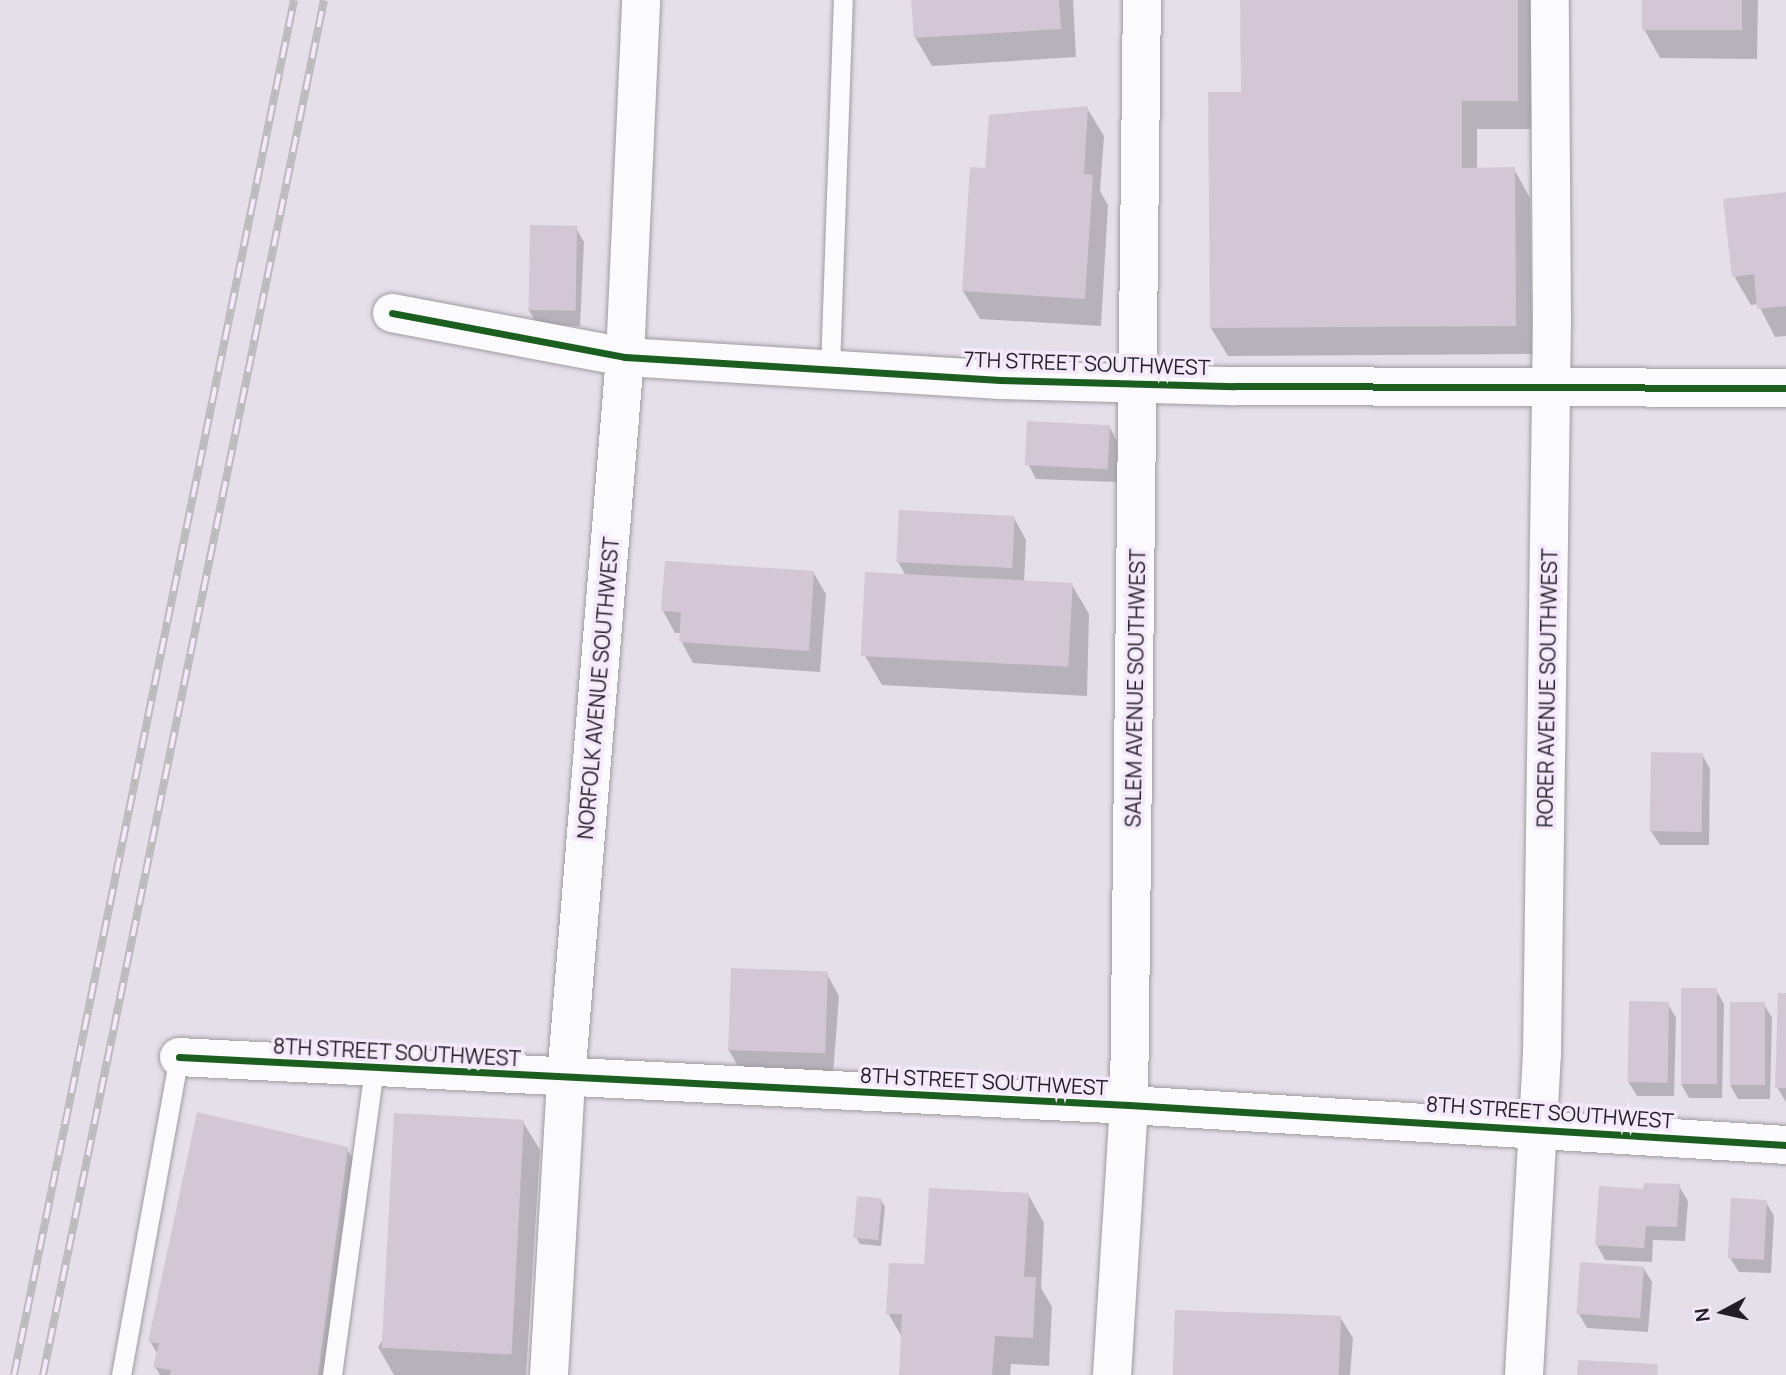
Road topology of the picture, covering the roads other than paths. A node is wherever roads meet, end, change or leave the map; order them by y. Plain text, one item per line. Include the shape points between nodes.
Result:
1 (641, 0) edge
2 (844, 0) edge
3 (1142, 0) edge
4 (1550, 0) edge
5 (392, 313) dead end
6 (625, 358) junction
7 (830, 368) junction
8 (1140, 382) junction
9 (1551, 385) junction
10 (1786, 388) edge
11 (179, 1057) joint
12 (374, 1068) junction
13 (566, 1079) junction
14 (1129, 1105) junction
15 (1539, 1129) junction
16 (1786, 1145) edge
17 (121, 1375) edge
18 (332, 1375) edge
19 (550, 1375) edge
20 (1112, 1375) edge
21 (1524, 1375) edge

1 - 6 street, NORFOLK AVENUE SOUTHWEST
2 - 7 lane
3 - 8 street, SALEM AVENUE SOUTHWEST
4 - 9 street, RORER AVENUE SOUTHWEST
5 - 6 street, 7TH STREET SOUTHWEST
6 - 7 street, 7TH STREET SOUTHWEST
6 - 13 street, NORFOLK AVENUE SOUTHWEST
7 - 8 street, 7TH STREET SOUTHWEST via 1000,380
8 - 9 street, 7TH STREET SOUTHWEST
8 - 14 street, SALEM AVENUE SOUTHWEST
9 - 10 street, 7TH STREET SOUTHWEST
9 - 15 street, RORER AVENUE SOUTHWEST
11 - 12 street, 8TH STREET SOUTHWEST
11 - 17 lane
12 - 13 street, 8TH STREET SOUTHWEST
12 - 18 lane
13 - 14 street, 8TH STREET SOUTHWEST
13 - 19 street, NORFOLK AVENUE SOUTHWEST
14 - 15 street, 8TH STREET SOUTHWEST
14 - 20 street, SALEM AVENUE SOUTHWEST
15 - 16 street, 8TH STREET SOUTHWEST
15 - 21 street, RORER AVENUE SOUTHWEST

